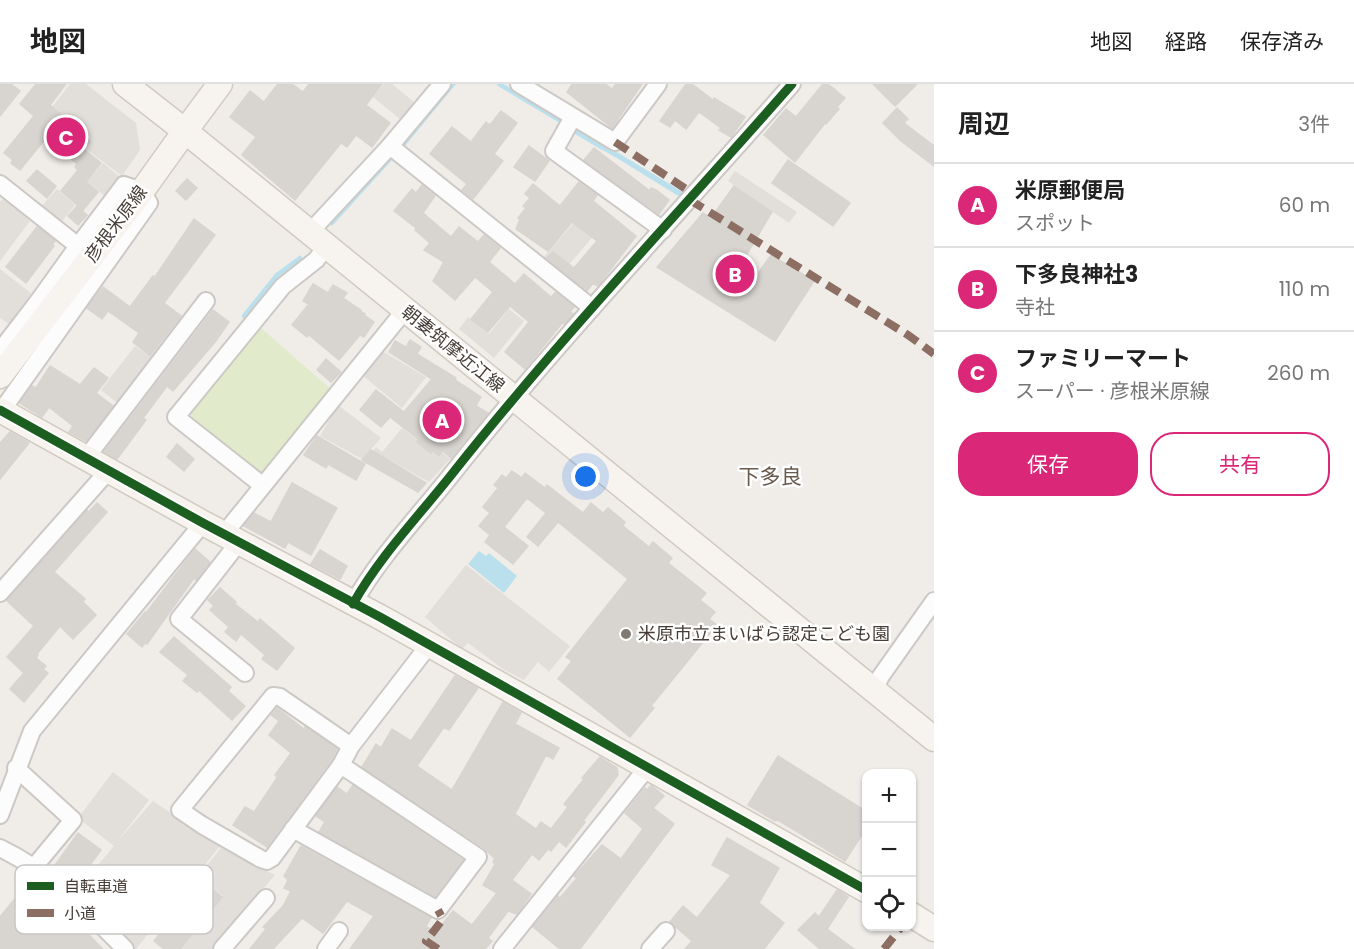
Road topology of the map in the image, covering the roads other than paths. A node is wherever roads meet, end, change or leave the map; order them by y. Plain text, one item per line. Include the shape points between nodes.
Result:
1 (125, 84) edge
2 (220, 84) edge
3 (442, 84) edge
4 (519, 84) edge
5 (658, 84) edge
6 (792, 84) edge
7 (570, 123) junction
8 (185, 131) junction
9 (390, 146) junction
10 (0, 184) edge
11 (142, 191) junction
12 (663, 230) junction
13 (318, 239) junction
14 (78, 246) junction
15 (206, 301) dead end
16 (592, 308) junction
17 (405, 310) junction
18 (0, 351) edge
19 (0, 376) edge
20 (513, 398) junction
21 (1, 412) edge
22 (86, 458) junction
23 (109, 470) junction
24 (262, 485) junction
25 (222, 533) junction
26 (0, 593) edge
27 (934, 601) edge
28 (353, 604) junction
29 (429, 645) junction
30 (245, 673) dead end
31 (873, 691) junction
32 (934, 739) edge
33 (351, 746) junction
34 (341, 765) junction
35 (16, 768) junction
36 (647, 768) junction
37 (0, 815) edge
38 (293, 829) junction
39 (0, 848) edge
40 (30, 865) edge
41 (36, 865) edge
42 (862, 887) edge
43 (266, 898) dead end
44 (916, 918) edge
45 (934, 929) edge
46 (339, 931) dead end
47 (666, 931) dead end
48 (110, 934) edge
49 (125, 949) edge
50 (222, 949) edge
51 (326, 949) edge
52 (502, 949) edge
53 (650, 949) edge

1 - 8 main road
2 - 8 main road
3 - 9 street
4 - 7 street
5 - 7 street via 615,142
6 - 12 street
7 - 12 street via 554,151
8 - 11 main road, 彦根米原線
8 - 13 main road, 朝妻筑摩近江線
9 - 13 street
9 - 16 street
10 - 14 street
11 - 14 street via 124,185
11 - 19 main road, 彦根米原線
11 - 21 street via 149,203
12 - 16 street
13 - 17 main road, 朝妻筑摩近江線
13 - 24 street via 316,260 283,286 176,417
14 - 18 street
15 - 22 street
16 - 20 street
17 - 20 main road, 朝妻筑摩近江線
17 - 24 street
20 - 28 street via 381,559
20 - 31 main road, 朝妻筑摩近江線
21 - 22 main road
22 - 23 main road
23 - 25 main road
23 - 26 street
24 - 25 street
25 - 28 main road
25 - 30 street via 179,619
25 - 35 street via 32,730
27 - 31 street
28 - 29 main road
29 - 33 street
29 - 36 main road
31 - 32 main road, 朝妻筑摩近江線
33 - 34 street
33 - 38 street via 273,696 180,810 267,861
34 - 38 street
34 - 38 street via 478,857 438,910
35 - 37 street
35 - 41 street via 73,820
36 - 42 main road
36 - 52 street
39 - 40 street
43 - 50 street
44 - 45 main road
46 - 51 street
47 - 53 street
48 - 49 street

